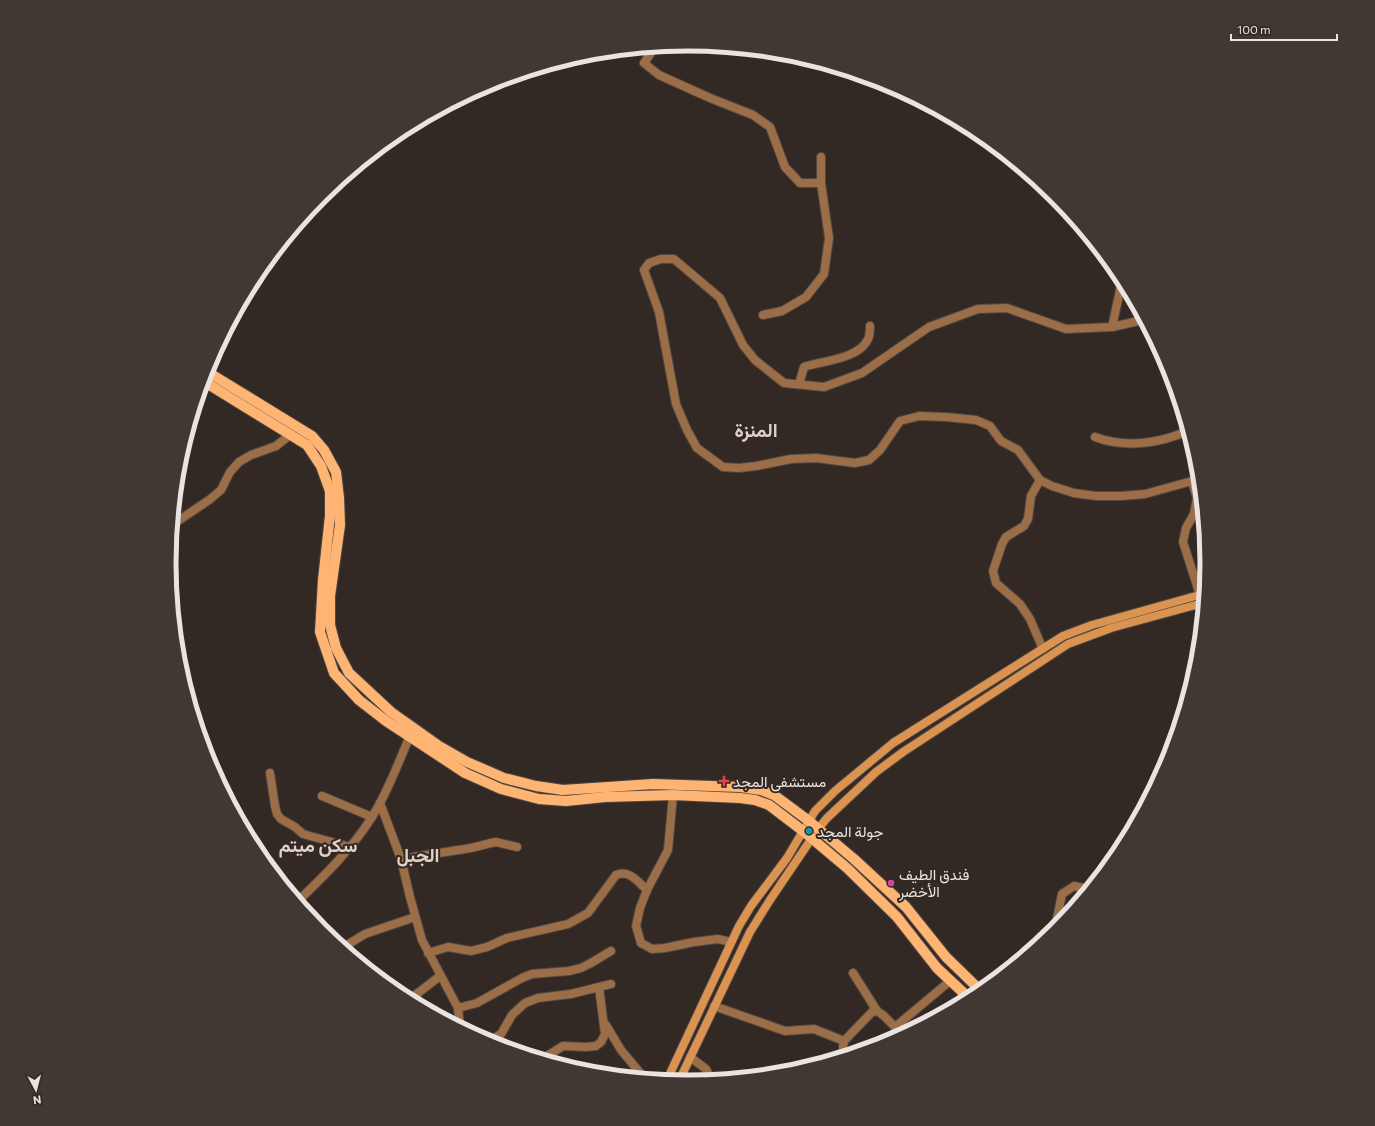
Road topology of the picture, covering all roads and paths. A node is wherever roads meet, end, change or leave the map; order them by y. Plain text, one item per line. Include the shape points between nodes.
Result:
1 (651, 52) edge
2 (821, 157) dead end
3 (821, 183) junction
4 (1120, 290) edge
5 (762, 315) dead end
6 (1138, 321) edge
7 (870, 326) dead end
8 (1112, 327) junction
9 (212, 374) edge
10 (208, 384) edge
11 (799, 384) junction
12 (241, 392) junction
13 (236, 402) junction
14 (1183, 433) edge
15 (290, 435) junction
16 (1095, 437) dead end
17 (1040, 480) junction
18 (1193, 480) edge
19 (1196, 505) edge
20 (178, 521) edge
21 (1199, 587) edge
22 (1198, 598) edge
23 (1198, 598) edge
24 (1043, 649) junction
25 (968, 696) junction
26 (974, 705) junction
27 (410, 736) junction
28 (270, 773) dead end
29 (672, 795) junction
30 (322, 796) dead end
31 (380, 803) junction
32 (372, 817) junction
33 (808, 821) junction
34 (818, 829) junction
35 (803, 831) junction
36 (812, 839) junction
37 (350, 847) junction
38 (517, 847) dead end
39 (401, 859) junction
40 (1083, 888) edge
41 (647, 890) junction
42 (301, 899) edge
43 (415, 917) junction
44 (1057, 917) edge
45 (739, 926) junction
46 (750, 932) junction
47 (731, 942) junction
48 (347, 945) edge
49 (612, 951) dead end
50 (428, 953) junction
51 (853, 973) dead end
52 (440, 976) junction
53 (950, 981) junction
54 (611, 984) dead end
55 (976, 986) edge
56 (599, 987) junction
57 (964, 994) edge
58 (414, 996) edge
59 (714, 1006) junction
60 (458, 1008) junction
61 (877, 1011) junction
62 (459, 1021) edge
63 (603, 1021) junction
64 (895, 1027) junction
65 (897, 1029) edge
66 (496, 1037) edge
67 (844, 1041) junction
68 (844, 1050) edge
69 (547, 1056) edge
70 (690, 1057) junction
71 (640, 1073) edge
72 (670, 1074) edge
73 (708, 1074) edge
74 (682, 1075) edge

1 - 3 street via 644,63 659,75 753,115 770,128 785,167 800,183
2 - 3 street
3 - 5 street via 829,238 824,274 806,297 782,311
4 - 8 street
6 - 8 street
7 - 11 street via 868,341 857,352 830,362 804,367
8 - 11 street via 1066,329 1007,308 978,309 929,327 862,373 824,387
9 - 12 main road
10 - 13 main road
11 - 17 street via 784,383 755,360 742,345 720,298 674,259 661,258 649,263 644,270 659,312 676,404 697,448 723,467 739,468 791,459 816,458 855,463 869,460 880,450 900,421 919,416 946,417 976,420 990,426 1001,440 1018,450
12 - 13 main road
12 - 33 main road via 312,436 324,450 336,472 340,524 330,596 330,625 336,648 349,673 391,712 439,746 504,778 563,790 653,784 740,787 774,795
13 - 15 main road
14 - 16 street via 1145,443 1124,443
15 - 20 street via 276,446 239,462 230,472 221,490
15 - 27 main road via 307,445 321,466 330,491 320,632 334,673 359,700
17 - 18 street via 1074,493 1121,496 1145,494
17 - 24 street via 1031,496 1028,519 1024,526 1006,538 993,571 996,583 1020,604 1030,619
19 - 21 street via 1186,528 1184,542
22 - 24 main road via 1092,625 1063,636
23 - 26 main road via 1068,644
24 - 25 main road
25 - 26 main road
25 - 33 main road via 893,743 835,791
26 - 34 main road via 876,772
27 - 29 main road via 465,773 501,789 539,799
27 - 31 street
28 - 37 street via 275,806 281,819 303,834
29 - 35 main road via 755,800 769,805
29 - 41 street via 668,850
30 - 32 street
31 - 32 street
31 - 39 street
32 - 37 street
33 - 34 main road
33 - 35 main road
34 - 36 main road
34 - 55 main road via 906,908 946,957
35 - 36 main road
35 - 45 main road
36 - 46 main road
36 - 53 main road via 847,868 897,918
37 - 42 street
38 - 39 street via 496,842
39 - 43 street
40 - 44 street via 1074,886 1062,894
41 - 47 street via 636,926 642,943 652,949 718,939
41 - 50 street via 631,875 621,873 616,875 588,913 568,924 508,938 487,948 471,951 448,947
43 - 48 street via 365,934
43 - 50 street
45 - 46 main road
45 - 47 main road
46 - 59 main road
47 - 72 main road
49 - 60 street via 581,968 532,974 477,1003
50 - 52 street
51 - 61 street
52 - 58 street
52 - 60 street
53 - 57 main road
53 - 64 street
54 - 56 street
56 - 63 street
56 - 66 street via 538,998 525,1003 512,1015 501,1034
59 - 67 street via 785,1031 814,1029
59 - 70 main road
60 - 62 street
61 - 64 street
61 - 67 street via 872,1012
63 - 69 street via 605,1034 596,1046 563,1046
63 - 71 street via 621,1050
64 - 65 street
67 - 68 street
70 - 73 street via 706,1069
70 - 74 main road

